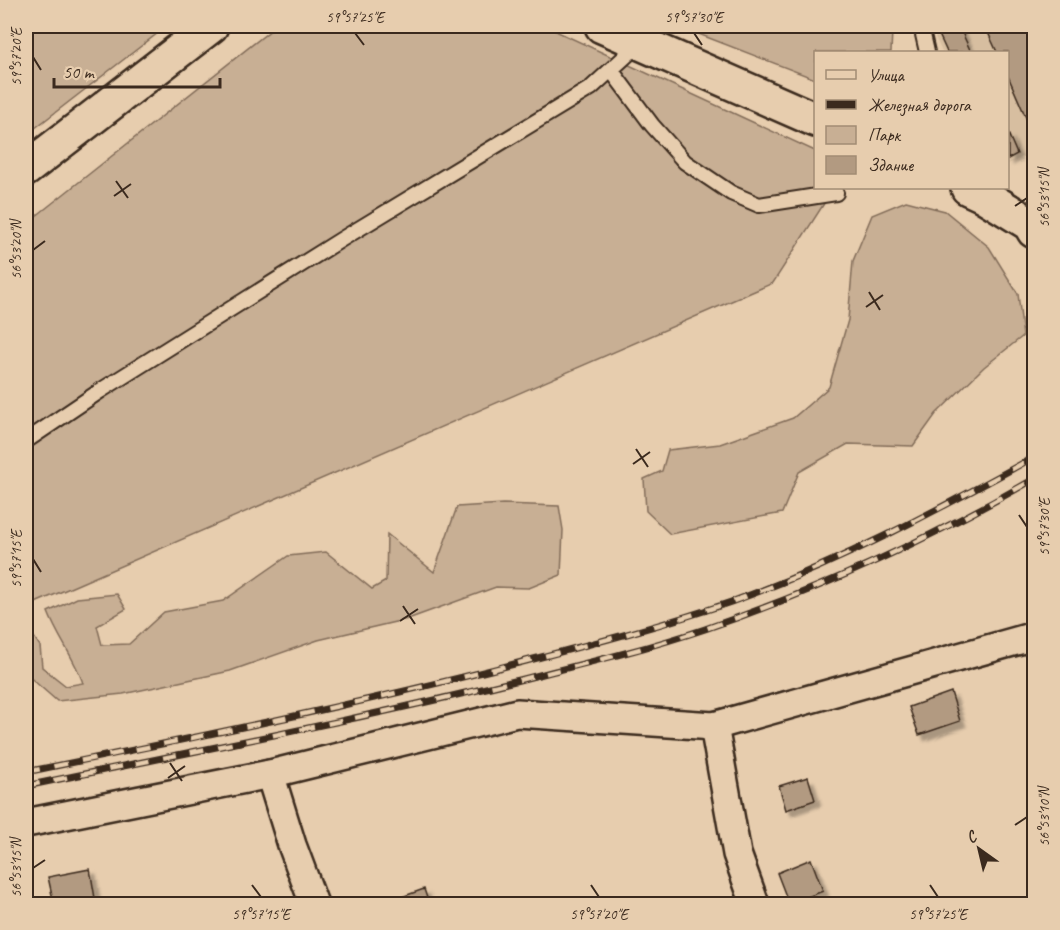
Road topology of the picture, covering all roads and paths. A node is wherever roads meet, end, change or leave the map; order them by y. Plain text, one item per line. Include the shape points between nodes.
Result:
1 (212, 26) edge
2 (602, 26) edge
3 (921, 26) edge
4 (641, 42) junction
5 (927, 51) edge
6 (611, 70) junction
7 (814, 119) edge
8 (26, 169) edge
9 (970, 189) edge
10 (836, 193) dead end
11 (1033, 226) edge
12 (26, 441) edge
13 (1035, 636) edge
14 (714, 726) junction
15 (270, 774) junction
16 (26, 823) edge
17 (314, 904) edge
18 (755, 904) edge

1 - 8 street
2 - 4 street
3 - 5 lane
4 - 6 lane
4 - 7 street
6 - 10 lane via 685,162 731,193 759,205
6 - 12 lane via 591,88 312,258
9 - 11 street
13 - 14 street
14 - 15 street via 517,713
14 - 18 street via 737,854
15 - 16 street
15 - 17 street

